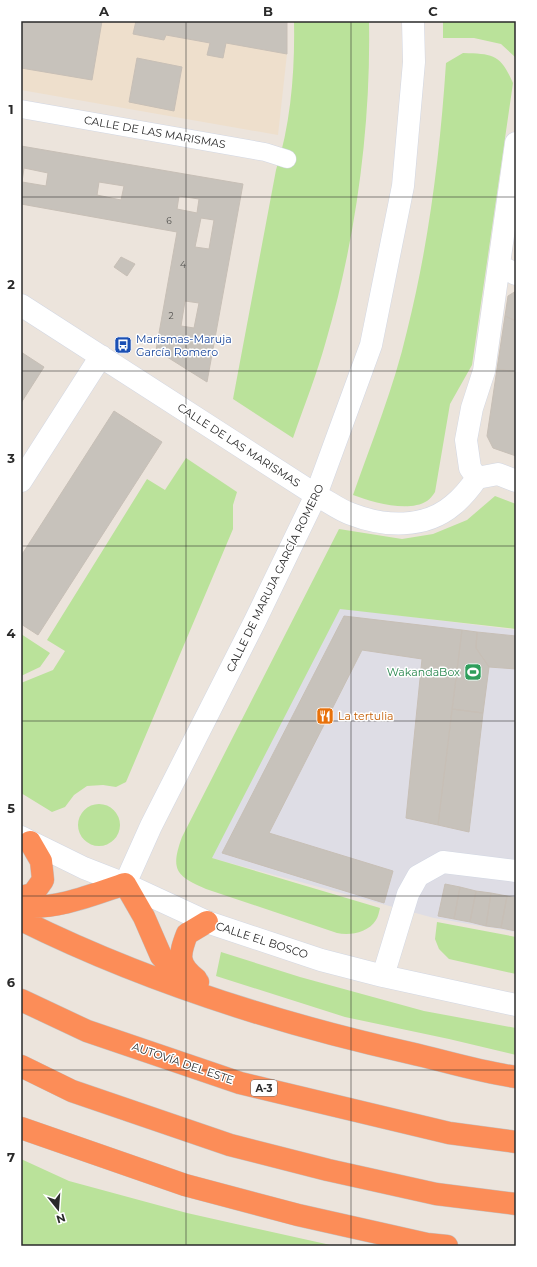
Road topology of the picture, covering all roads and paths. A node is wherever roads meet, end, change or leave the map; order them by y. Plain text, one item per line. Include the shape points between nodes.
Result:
1 (413, 21) edge
2 (21, 109) edge
3 (516, 143) edge
4 (287, 159) dead end
5 (508, 270) edge
6 (21, 305) edge
7 (101, 356) junction
8 (477, 478) junction
9 (21, 481) edge
10 (516, 481) edge
11 (316, 495) junction
12 (26, 840) edge
13 (516, 871) edge
14 (125, 884) junction
15 (21, 897) edge
16 (21, 906) edge
17 (21, 920) edge
18 (207, 922) junction
19 (383, 976) junction
20 (202, 984) junction
21 (21, 1000) edge
22 (516, 1005) edge
23 (301, 1026) junction
24 (21, 1066) edge
25 (516, 1077) edge
26 (21, 1084) edge
27 (72, 1091) junction
28 (21, 1128) edge
29 (516, 1142) edge
30 (516, 1204) edge
31 (447, 1246) edge

1 - 11 street, CALLE DE MARUJA GARCÍA ROMERO via 414,62 403,186 391,254 371,345
2 - 4 street, CALLE DE LAS MARISMAS via 265,152
3 - 5 street
5 - 8 street via 466,440 470,468
6 - 7 street, CALLE DE LAS MARISMAS
7 - 9 street
7 - 11 street, CALLE DE LAS MARISMAS
8 - 10 street via 498,474
8 - 11 street, CALLE DE LAS MARISMAS via 464,496 452,506 436,516 416,522 396,524 372,521 350,514
11 - 14 street, CALLE DE MARUJA GARCÍA ROMERO via 151,826
12 - 14 street, CALLE EL BOSCO via 84,868
12 - 15 highway via 41,861 44,880 33,894
13 - 19 street via 443,862 418,876 408,894
14 - 16 highway via 82,898 36,908
14 - 18 street, CALLE EL BOSCO
14 - 20 highway via 161,956 176,973
17 - 23 highway via 69,944 180,988
18 - 19 street, CALLE EL BOSCO via 322,960
18 - 20 highway via 187,934 180,953 186,969
19 - 22 street, CALLE EL BOSCO
20 - 23 highway via 268,1006
21 - 29 highway, AUTOVÍA DEL ESTE / A-3 via 87,1031 240,1082 449,1133
23 - 25 highway
24 - 27 highway
26 - 27 highway
27 - 30 highway via 230,1145 328,1170 436,1194
28 - 31 highway via 185,1185 298,1215 427,1244

